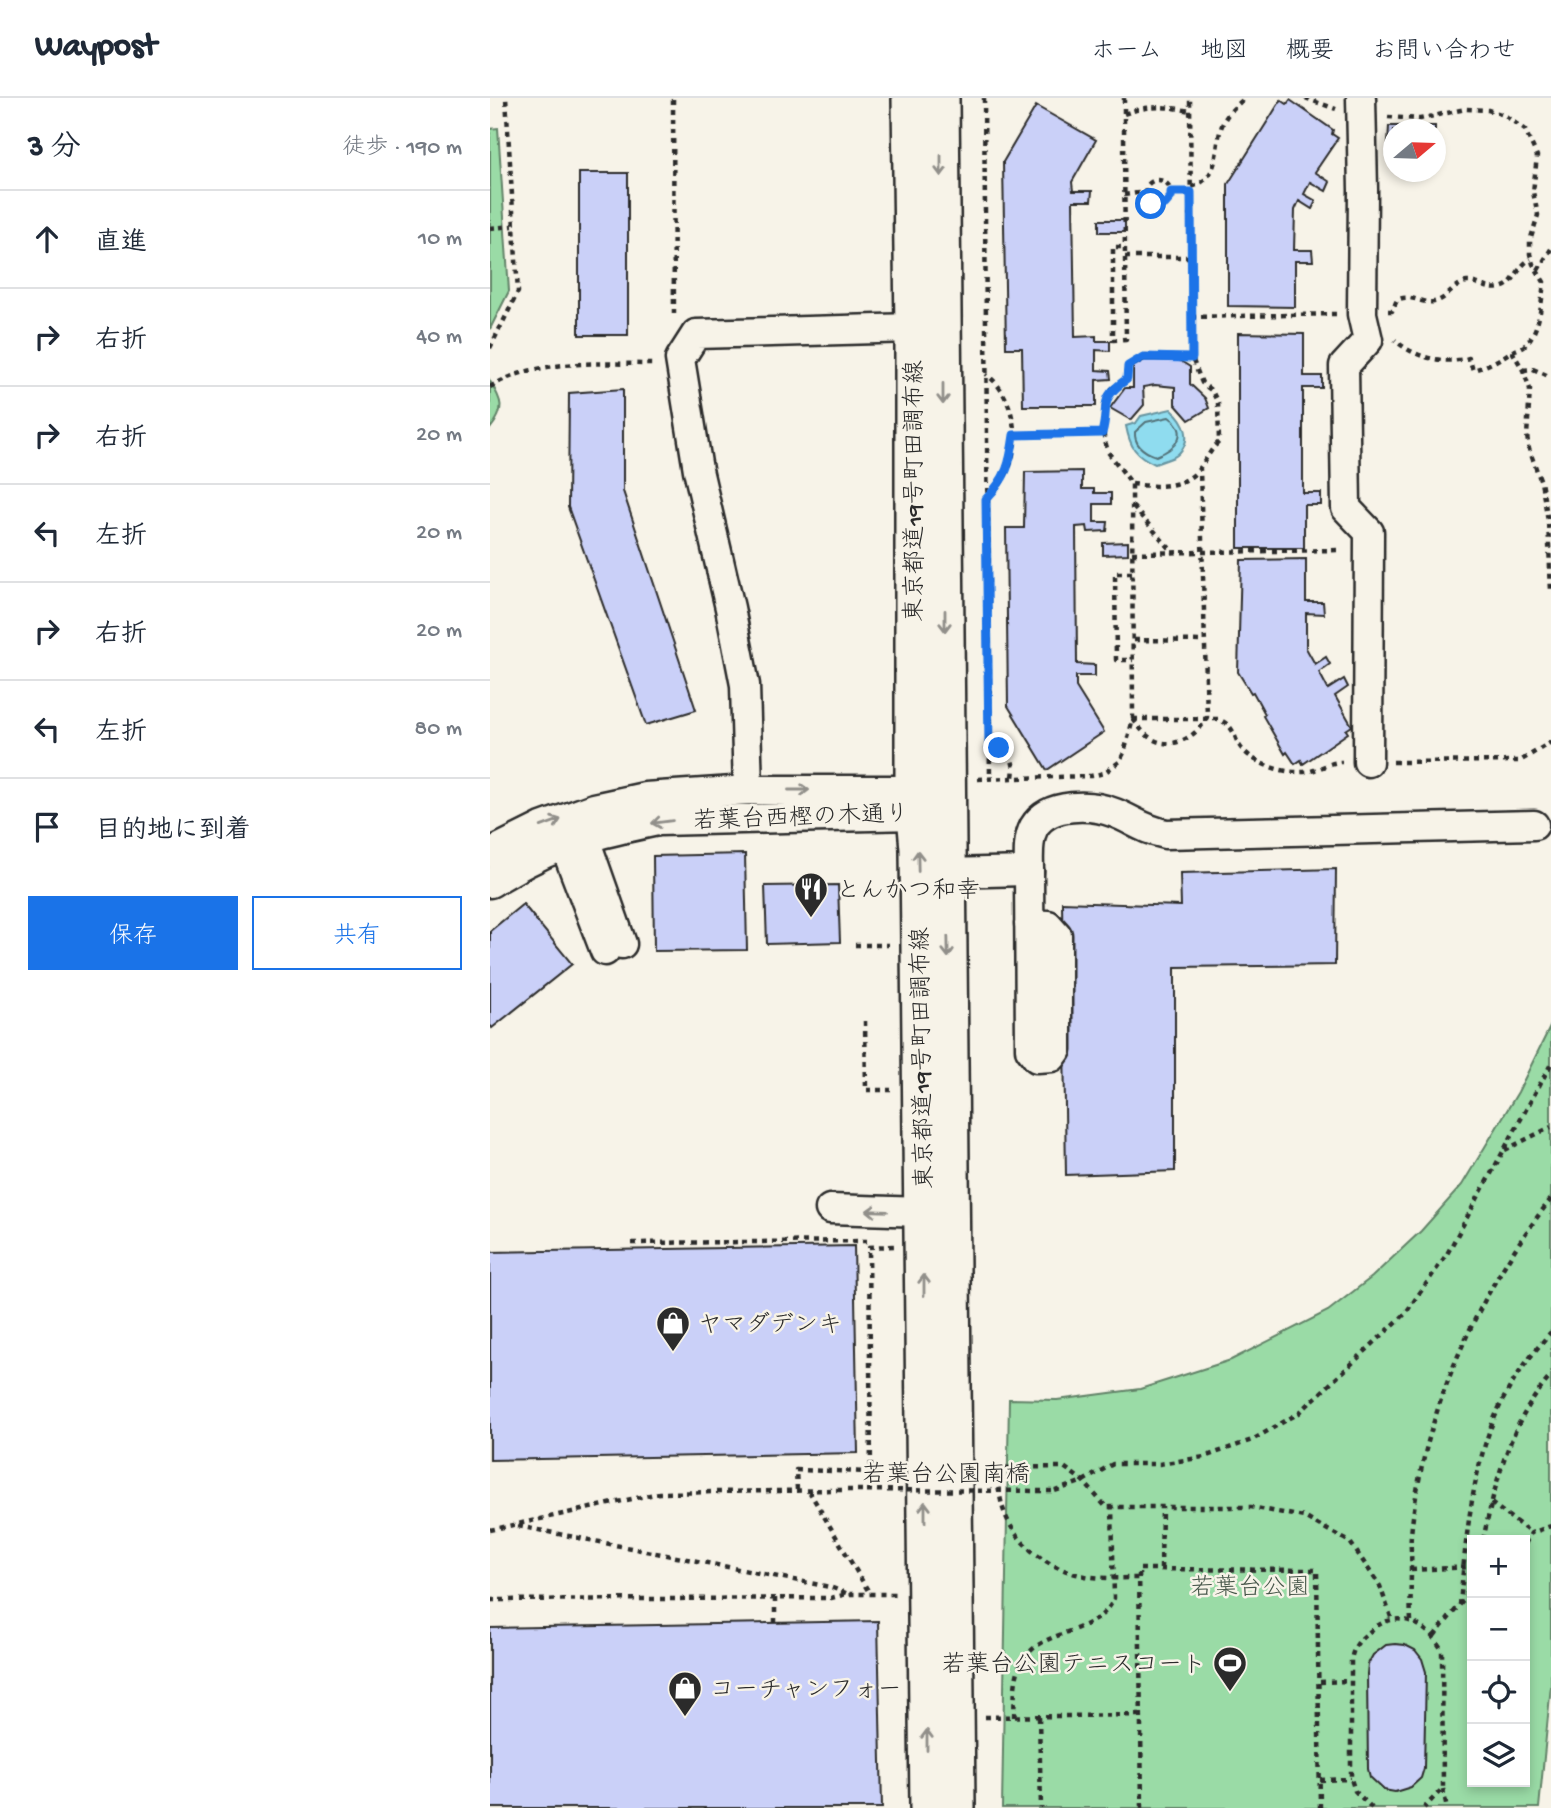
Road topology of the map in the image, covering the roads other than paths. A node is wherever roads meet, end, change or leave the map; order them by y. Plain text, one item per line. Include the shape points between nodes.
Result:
1 (910, 98) edge
2 (941, 98) edge
3 (1361, 106) edge
4 (913, 328) junction
5 (1368, 762) road end
6 (748, 790) junction
7 (936, 795) junction
8 (1534, 825) dead end
9 (575, 842) junction
10 (490, 853) edge
11 (1029, 871) junction
12 (947, 873) junction
13 (490, 883) edge
14 (1029, 924) dead end
15 (614, 948) dead end
16 (830, 1209) dead end
17 (923, 1212) junction
18 (928, 1808) edge
19 (957, 1808) edge

1 - 4 main road, 東京都道19号町田調布線
2 -> 7 main road, 東京都道19号町田調布線
3 - 5 street via 1362,314 1368,340 1345,366 1346,508 1369,532
4 - 6 street via 696,334 680,359 698,470 745,685
4 - 7 main road, 東京都道19号町田調布線
6 -> 7 street, 若葉台西樫の木通り
10 -> 6 street, 若葉台西樫の木通り via 594,808 645,797
7 -> 9 street, 若葉台西樫の木通り via 658,821
7 - 12 main road, 東京都道19号町田調布線
17 -> 7 main road, 東京都道19号町田調布線 via 918,849
8 - 11 street via 1166,834 1101,808 1060,808 1034,826
9 - 13 street, 若葉台西樫の木通り
9 - 15 street
11 - 12 street
11 - 14 street
12 -> 19 main road, 東京都道19号町田調布線
17 -> 16 street
18 -> 17 main road, 東京都道19号町田調布線

